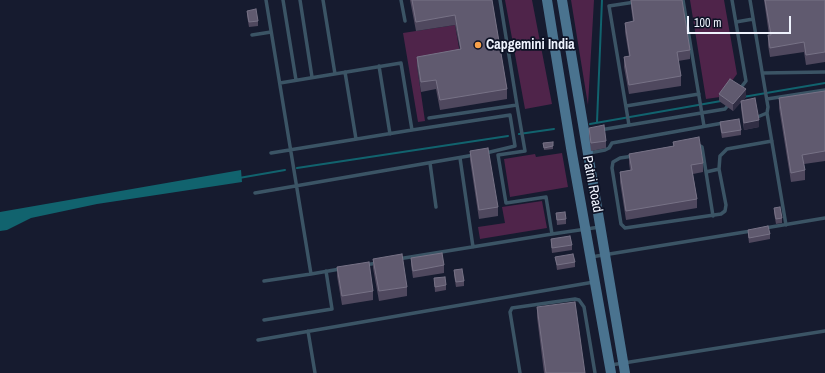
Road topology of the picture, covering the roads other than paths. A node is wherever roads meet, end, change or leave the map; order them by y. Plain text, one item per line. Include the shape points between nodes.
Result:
1 (266, 0) edge
2 (283, 0) edge
3 (300, 0) edge
4 (323, 0) edge
5 (401, 0) edge
6 (500, 0) edge
7 (547, 0) edge
8 (562, 0) edge
9 (683, 0) edge
10 (732, 0) edge
11 (750, 0) edge
12 (638, 1) edge
13 (753, 19) junction
14 (405, 21) dead end
15 (736, 22) junction
16 (272, 32) junction
17 (252, 35) dead end
18 (379, 66) junction
19 (345, 72) junction
20 (825, 72) edge
21 (762, 73) junction
22 (335, 74) junction
23 (312, 77) junction
24 (296, 80) junction
25 (280, 83) junction
26 (825, 90) edge
27 (699, 94) junction
28 (735, 96) edge
29 (767, 99) junction
30 (730, 102) edge
31 (517, 105) junction
32 (626, 106) junction
33 (702, 111) junction
34 (767, 113) junction
35 (510, 115) junction
36 (519, 115) junction
37 (429, 118) dead end
38 (748, 119) edge
39 (726, 123) edge
40 (629, 125) junction
41 (704, 126) junction
42 (412, 130) junction
43 (598, 130) edge
44 (390, 134) junction
45 (356, 139) junction
46 (772, 142) junction
47 (689, 145) edge
48 (291, 150) junction
49 (271, 153) dead end
50 (483, 153) edge
51 (588, 153) junction
52 (475, 155) edge
53 (635, 155) edge
54 (460, 158) junction
55 (430, 163) junction
56 (719, 169) junction
57 (706, 172) junction
58 (296, 186) junction
59 (255, 193) dead end
60 (436, 207) dead end
61 (713, 216) junction
62 (825, 218) edge
63 (786, 225) junction
64 (600, 227) junction
65 (764, 228) edge
66 (586, 229) junction
67 (756, 230) edge
68 (552, 234) junction
69 (473, 247) junction
70 (605, 255) junction
71 (591, 257) junction
72 (392, 260) edge
73 (381, 262) edge
74 (359, 266) edge
75 (344, 268) edge
76 (326, 271) junction
77 (311, 274) junction
78 (264, 281) dead end
79 (595, 282) junction
80 (264, 320) dead end
81 (308, 331) junction
82 (825, 331) edge
83 (258, 340) dead end
84 (624, 368) edge
85 (610, 369) edge
86 (315, 373) edge
87 (520, 373) edge
88 (595, 373) edge

1 - 16 lane
2 - 24 lane
3 - 23 lane
4 - 22 lane
5 - 14 lane
6 - 31 lane
7 - 66 main road, Patni Road
8 - 51 main road, Patni Road via 588,132
9 - 27 lane
10 - 15 lane
11 - 13 lane
12 - 32 lane via 610,6
13 - 15 lane
13 - 21 lane
15 - 28 lane via 746,82
16 - 17 lane
16 - 25 lane
18 - 19 lane
18 - 42 lane via 401,63
18 - 44 lane
19 - 22 lane
19 - 45 lane
20 - 21 lane
21 - 29 lane
22 - 23 lane
23 - 24 lane
24 - 25 lane
25 - 48 lane
26 - 29 lane
27 - 32 lane
27 - 33 lane
29 - 34 lane
30 - 33 lane via 724,109
31 - 36 lane
31 - 37 lane
32 - 40 lane
33 - 40 lane
33 - 41 lane
34 - 38 lane
34 - 46 lane
35 - 36 lane
35 - 42 lane
35 - 50 lane via 514,148
36 - 68 lane via 525,151 498,155 506,204 546,197
39 - 41 lane
40 - 43 lane
41 - 51 lane via 612,143 605,150
42 - 44 lane
44 - 45 lane
45 - 48 lane
46 - 56 lane via 727,149 720,156
46 - 63 lane
47 - 57 lane via 700,144 702,147
48 - 49 lane
48 - 58 lane
51 - 64 main road, Patni Road
52 - 54 lane
53 - 61 lane via 620,158 613,162 612,168 621,224 625,228
54 - 55 lane
54 - 69 lane
55 - 58 lane
55 - 60 lane
56 - 57 lane
56 - 61 lane via 726,205 725,211
57 - 61 lane
58 - 59 lane
58 - 77 lane
62 - 63 lane
63 - 65 lane
64 - 66 lane
64 - 70 main road, Patni Road
66 - 68 lane
66 - 71 main road, Patni Road
67 - 70 lane
68 - 69 lane
69 - 72 lane
70 - 71 lane
70 - 84 main road, Patni Road
71 - 79 main road, Patni Road
73 - 74 lane
75 - 76 lane
76 - 77 lane
76 - 80 lane via 332,309
77 - 78 lane
79 - 81 lane
79 - 85 main road, Patni Road
81 - 83 lane
81 - 86 lane
82 - 84 lane
84 - 85 lane
87 - 88 lane via 510,312 512,308 576,299 580,300 584,307

